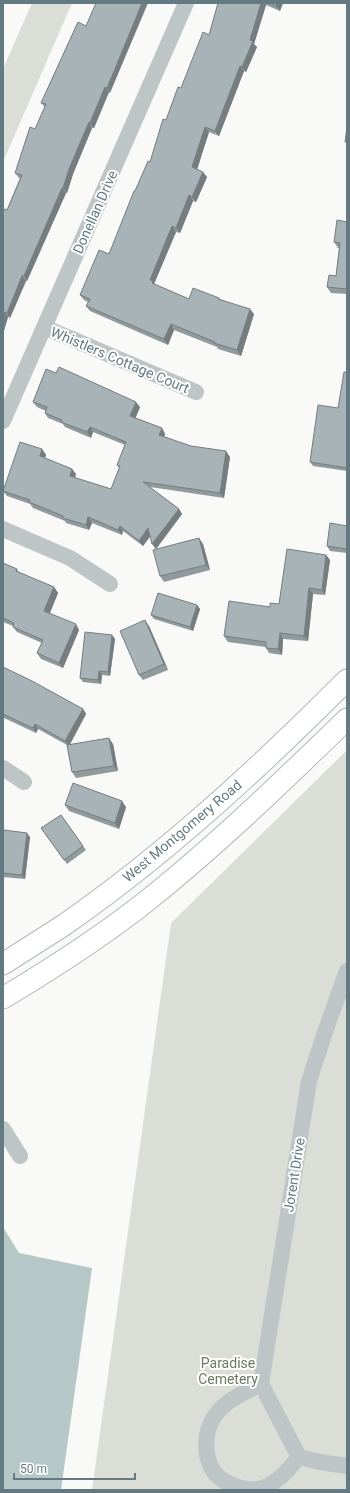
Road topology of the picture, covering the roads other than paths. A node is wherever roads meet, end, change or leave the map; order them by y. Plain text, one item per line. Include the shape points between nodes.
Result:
1 (186, 3) edge
2 (44, 327) junction
3 (196, 392) dead end
4 (3, 421) edge
5 (3, 529) edge
6 (110, 584) dead end
7 (347, 680) edge
8 (347, 718) edge
9 (3, 768) edge
10 (24, 782) dead end
11 (3, 964) edge
12 (347, 971) edge
13 (3, 998) edge
14 (3, 1129) edge
15 (20, 1156) dead end
16 (261, 1384) junction
17 (299, 1457) junction
18 (347, 1466) edge

1 - 2 street, Donellan Drive
2 - 3 street, Whistlers Cottage Court
2 - 4 street, Donellan Drive
5 - 6 street via 70,558
7 - 11 main road, West Montgomery Road via 288,739 131,875
8 - 13 main road, West Montgomery Road via 203,854 147,901 82,948
9 - 10 street
12 - 16 street, Jorent Drive via 309,1081
14 - 15 street
16 - 17 street
16 - 17 street via 231,1400 214,1417 207,1436 207,1454 213,1470 223,1481 243,1489 261,1488 280,1479
17 - 18 street

